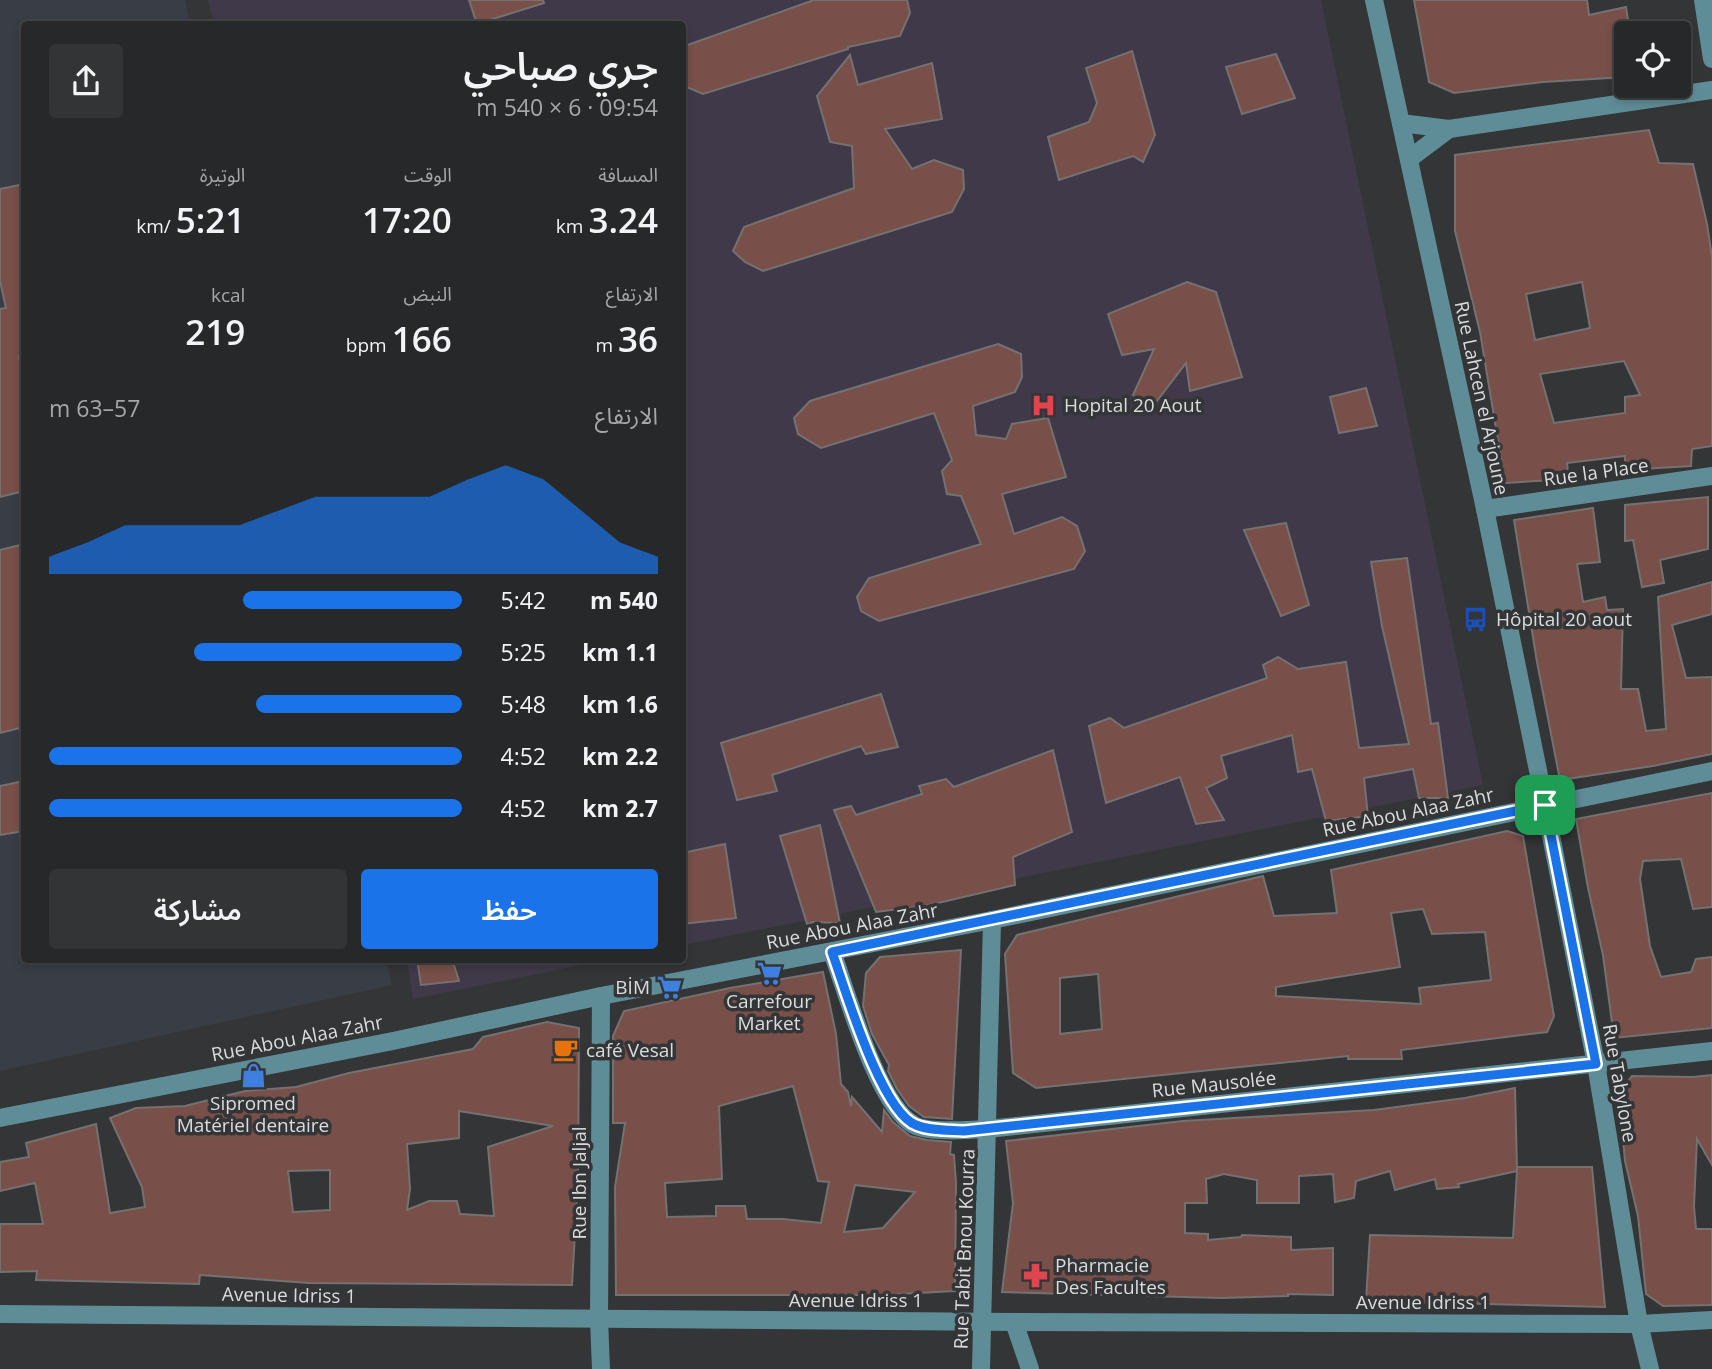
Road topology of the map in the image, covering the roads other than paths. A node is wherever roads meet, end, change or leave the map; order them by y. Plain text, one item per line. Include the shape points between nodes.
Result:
1 (1374, 0) edge
2 (1703, 0) edge
3 (1712, 59) edge
4 (1712, 90) edge
5 (1401, 124) junction
6 (1450, 129) junction
7 (1409, 159) junction
8 (1712, 476) edge
9 (1485, 509) junction
10 (1712, 771) edge
11 (1545, 805) junction
12 (992, 920) junction
13 (832, 952) junction
14 (601, 996) junction
15 (1712, 1051) edge
16 (1596, 1064) junction
17 (0, 1118) edge
18 (988, 1129) junction
19 (0, 1314) edge
20 (599, 1319) junction
21 (1712, 1321) edge
22 (982, 1322) junction
23 (1014, 1322) junction
24 (1639, 1324) junction
25 (601, 1369) edge
26 (981, 1369) edge
27 (1030, 1369) edge
28 (1650, 1369) edge

1 - 5 street, Rue Lahcen el Arjoune
2 - 3 street
4 - 6 street
5 - 6 street
5 - 7 street, Rue Lahcen el Arjoune
6 - 7 street
7 - 9 street, Rue Lahcen el Arjoune
8 - 9 street, Rue la Place
9 - 11 street, Rue Lahcen el Arjoune
10 - 11 street, Rue Abou Alaa Zahr
11 - 12 street, Rue Abou Alaa Zahr
11 - 16 street, Rue Tabylone
12 - 13 street, Rue Abou Alaa Zahr
12 - 18 street, Rue Tabit Bnou Kourra
13 - 14 street, Rue Abou Alaa Zahr
13 - 18 street, Rue Mausolée via 881,1083 896,1107 914,1125
14 - 17 street, Rue Abou Alaa Zahr
14 - 20 street, Rue Ibn Jaljal
15 - 16 street, Rue Mausolée
16 - 18 street, Rue Mausolée
16 - 24 street, Rue Tabylone
18 - 22 street, Rue Tabit Bnou Kourra
19 - 20 street, Avenue Idriss 1
20 - 22 street, Avenue Idriss 1
20 - 25 street, Rue Ibn Jaljal
21 - 24 street, Avenue Idriss 1
22 - 23 street, Avenue Idriss 1
22 - 26 street, Rue Tabit Bnou Kourra
23 - 24 street, Avenue Idriss 1
23 - 27 street
24 - 28 street, Rue Tabylone

